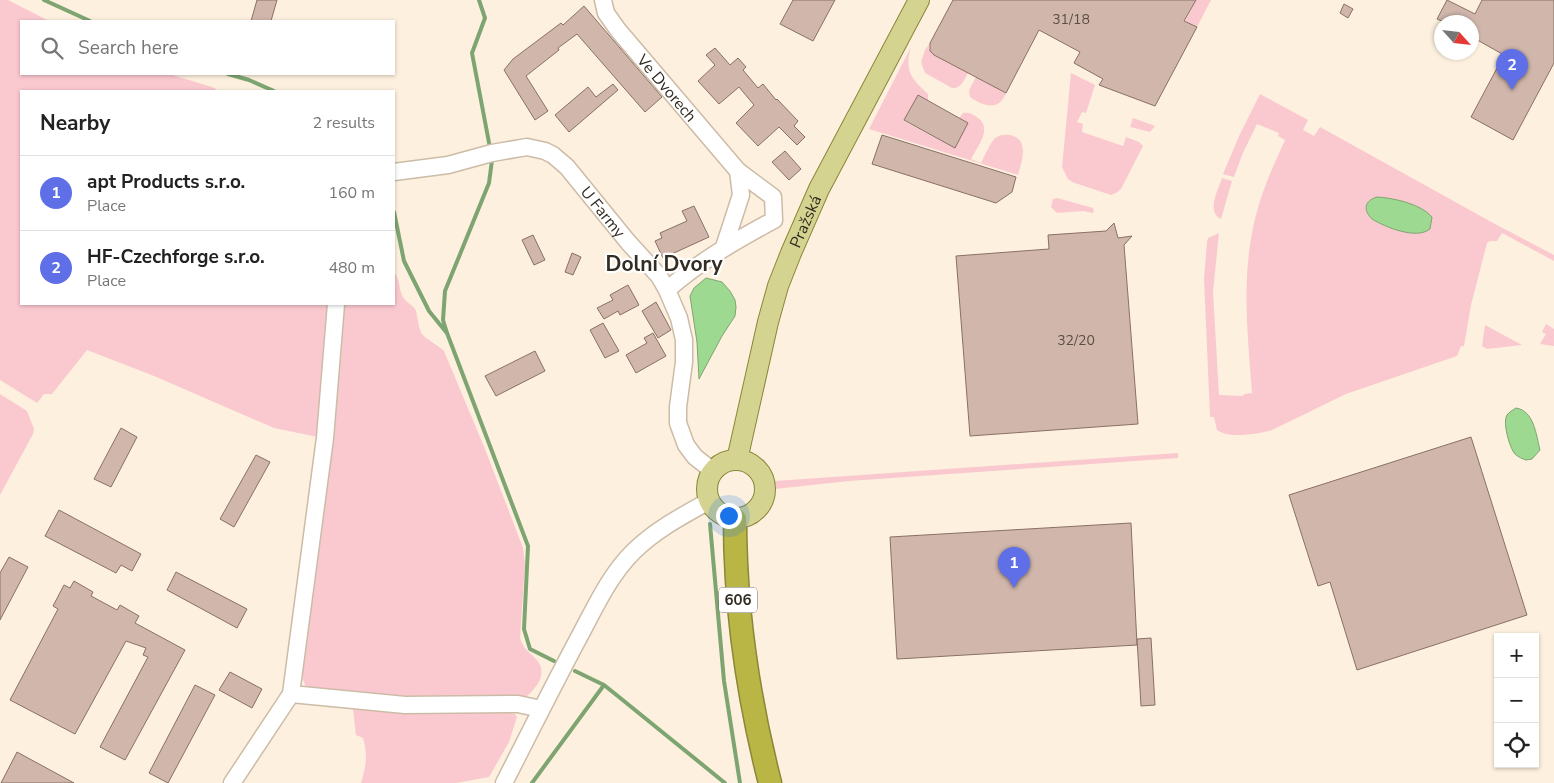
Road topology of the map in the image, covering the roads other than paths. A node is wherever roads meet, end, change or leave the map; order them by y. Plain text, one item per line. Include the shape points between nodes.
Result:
1 (603, 0) edge
2 (918, 0) edge
3 (738, 171) junction
4 (395, 172) edge
5 (724, 247) junction
6 (667, 290) junction
7 (336, 305) edge
8 (737, 460) junction
9 (713, 471) junction
10 (709, 501) junction
11 (735, 519) junction
12 (292, 694) junction
13 (541, 709) junction
14 (232, 783) edge
15 (504, 783) edge
16 (770, 783) edge

1 - 3 street, Ve Dvorech via 606,13 618,30
2 - 8 main road, Pražská via 819,189 778,286
3 - 5 street via 741,195
3 - 5 street, Ve Dvorech via 773,197 774,220
4 - 6 street, U Farmy via 448,166 517,148 545,151 567,167 659,276
5 - 6 street, Ve Dvorech
6 - 9 street, U Farmy via 684,340 678,423 686,445
7 - 12 street via 325,438
8 - 9 main road via 728,461
8 - 11 main road via 757,469 765,491 759,508 744,518
9 - 10 main road via 706,486
10 - 11 main road via 719,514
10 - 13 street via 654,534 621,565 605,588
11 - 16 highway, 606 via 740,623 748,680
12 - 13 street via 406,705 518,704
12 - 14 street
13 - 15 street

